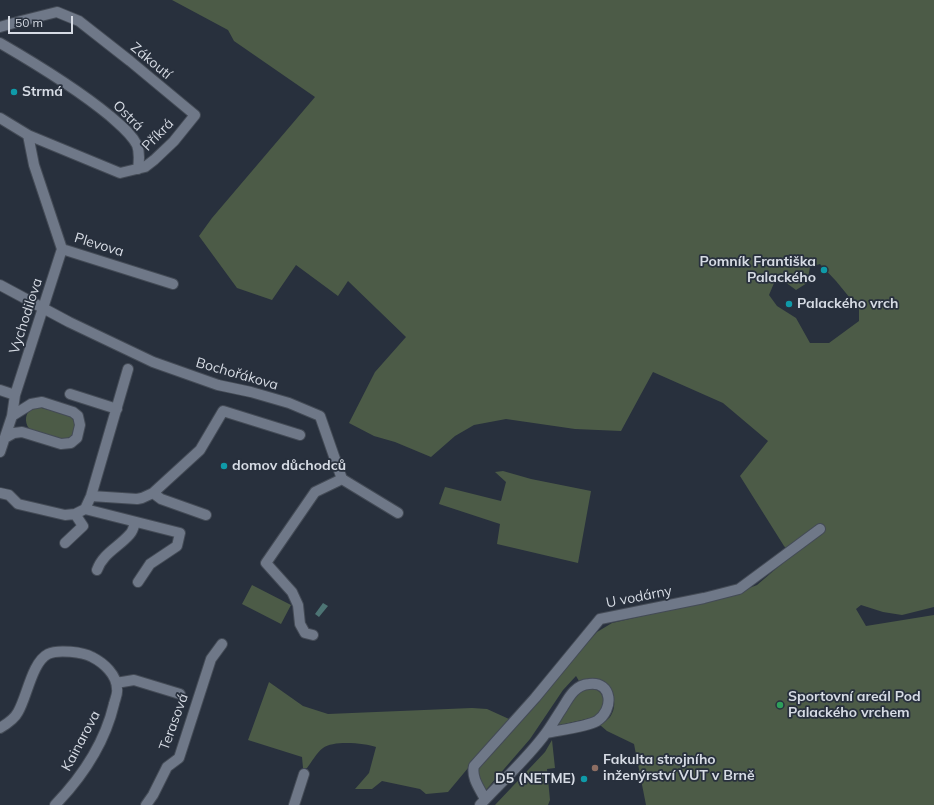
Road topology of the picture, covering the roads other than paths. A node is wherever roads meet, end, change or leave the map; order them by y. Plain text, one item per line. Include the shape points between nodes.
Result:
1 (0, 27) edge
2 (0, 43) edge
3 (194, 115) joint
4 (0, 118) edge
5 (28, 135) junction
6 (138, 169) junction
7 (62, 249) junction
8 (173, 284) dead end
9 (0, 285) edge
10 (43, 309) junction
11 (128, 369) dead end
12 (0, 390) edge
13 (70, 394) dead end
14 (15, 395) junction
15 (117, 409) junction
16 (12, 416) junction
17 (300, 435) dead end
18 (5, 438) junction
19 (0, 452) edge
20 (342, 479) junction
21 (0, 493) edge
22 (153, 493) junction
23 (91, 496) junction
24 (85, 509) junction
25 (398, 513) dead end
26 (75, 514) junction
27 (206, 515) dead end
28 (135, 522) junction
29 (820, 529) dead end
30 (65, 543) dead end
31 (97, 570) dead end
32 (138, 582) dead end
33 (312, 635) dead end
34 (222, 644) dead end
35 (116, 683) junction
36 (180, 694) dead end
37 (0, 729) edge
38 (546, 733) junction
39 (304, 774) dead end
40 (482, 802) edge
41 (55, 805) edge
42 (146, 805) edge
43 (294, 805) edge

1 - 3 street, Zákoutí via 57,12 79,21
2 - 6 street, Ostrá via 92,101 126,130 139,153
3 - 6 street, Příkrá via 154,160
4 - 5 street
5 - 6 street via 120,173
5 - 7 street, Plevova via 34,165
7 - 8 street, Plevova
7 - 10 street, Vychodilova
9 - 10 street
10 - 14 street, Vychodilova
10 - 20 street, Bochořákova via 153,362 320,416
11 - 15 street
12 - 14 street
13 - 15 street
14 - 16 street, Vychodilova
15 - 23 street
16 - 18 street, Vychodilova
16 - 18 street via 31,404 42,402 73,412 78,416 80,425 77,438 71,443 61,444 22,432
17 - 22 street via 223,411 200,450
18 - 19 street, Vychodilova
20 - 25 street
20 - 33 street via 314,492 266,563 292,592 298,605 300,624 305,633
21 - 26 street via 9,495 18,504 65,515
22 - 23 street via 137,499
22 - 27 street via 161,499
23 - 24 street
24 - 26 street
24 - 28 street
26 - 30 street via 83,526
28 - 31 street via 131,534 100,562
28 - 32 street via 180,533 177,546 150,564
29 - 40 street, U vodárny via 739,589 600,619 535,698 474,766 473,777
34 - 42 street, Terasová via 211,659 179,758 167,767
35 - 36 street via 134,680
35 - 37 street via 111,672 101,661 86,654 65,651 48,654 37,664 18,714
35 - 41 street, Kainarova via 118,690 109,723 92,757 72,787
38 - 38 street, U vodárny via 591,723 604,716 609,706 609,697 604,688 593,684 578,687
38 - 40 street, U vodárny
39 - 43 street

